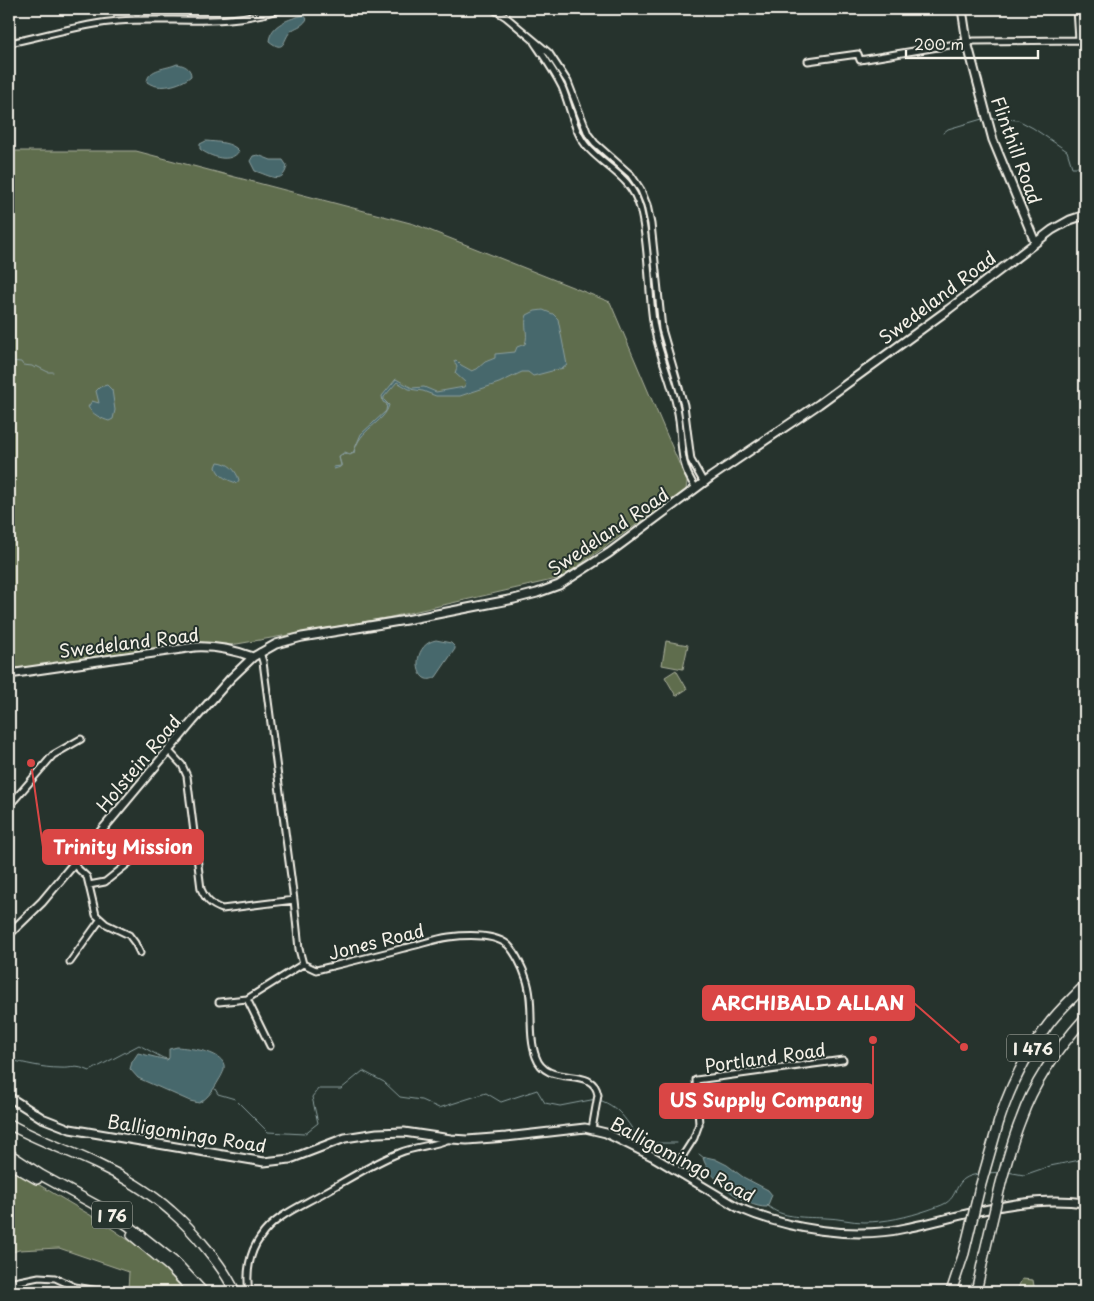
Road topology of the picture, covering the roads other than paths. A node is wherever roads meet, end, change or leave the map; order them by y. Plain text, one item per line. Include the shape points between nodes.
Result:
1 (281, 9) edge
2 (492, 9) edge
3 (962, 9) edge
4 (1077, 9) edge
5 (529, 36) junction
6 (1082, 40) edge
7 (967, 42) junction
8 (9, 43) edge
9 (808, 62) dead end
10 (1085, 215) edge
11 (1035, 242) junction
12 (704, 483) junction
13 (696, 488) junction
14 (260, 652) junction
15 (253, 657) junction
16 (9, 674) edge
17 (82, 739) dead end
18 (168, 750) junction
19 (9, 806) edge
20 (130, 862) dead end
21 (73, 864) junction
22 (89, 886) junction
23 (294, 900) junction
24 (100, 920) junction
25 (9, 934) edge
26 (140, 953) dead end
27 (70, 962) dead end
28 (303, 964) junction
29 (1085, 985) edge
30 (247, 999) junction
31 (219, 1002) dead end
32 (1085, 1018) edge
33 (270, 1046) dead end
34 (843, 1060) dead end
35 (9, 1097) edge
36 (9, 1124) edge
37 (592, 1129) junction
38 (451, 1139) junction
39 (9, 1154) edge
40 (9, 1162) edge
41 (675, 1168) junction
42 (1085, 1203) edge
43 (964, 1253) junction
44 (9, 1283) edge
45 (74, 1290) edge
46 (104, 1292) edge
47 (194, 1292) edge
48 (203, 1292) edge
49 (235, 1292) edge
50 (249, 1292) edge
51 (951, 1292) edge
52 (955, 1292) edge
53 (976, 1292) edge

1 - 8 street via 229,20 115,21
2 - 5 street via 506,16
3 - 7 main road, Flinthill Road
4 - 6 street
5 - 12 street via 549,53 563,73 590,137 631,175 644,198 651,224 662,329 684,406 691,460
5 - 13 street via 561,85 581,138 592,152 628,182 640,207 653,322 677,407 684,465
6 - 7 street
7 - 9 street via 860,60 858,54
7 - 11 main road, Flinthill Road via 993,140
10 - 11 main road, Swedeland Road via 1058,226
11 - 12 main road, Swedeland Road via 949,309
12 - 13 main road, Swedeland Road
13 - 14 main road, Swedeland Road via 609,552 549,589 514,599 302,637
14 - 15 main road, Swedeland Road
14 - 23 street
15 - 16 main road, Swedeland Road via 218,648 195,647
15 - 18 main road, Holstein Road via 230,678
17 - 19 street via 54,755
18 - 21 main road, Holstein Road
18 - 23 street via 187,776 201,889 205,899 222,909
20 - 22 street via 106,882
21 - 22 street via 87,877
21 - 25 main road, Holstein Road via 42,902
22 - 24 street via 93,907
23 - 28 street
24 - 26 street via 129,936
24 - 27 street
28 - 30 street
28 - 37 street, Jones Road via 316,970 448,937 500,940 508,945 526,978 536,1058 551,1074 588,1080 593,1084 598,1095
29 - 43 highway, I 476, bridge via 1040,1036 1012,1084 979,1191
30 - 31 street
30 - 33 street
32 - 53 highway, I 476, bridge via 1047,1068 1021,1118 1004,1173
34 - 41 street, Portland Road via 696,1080 699,1124
35 - 38 main road, Balligomingo Road via 62,1127 264,1162 290,1159 345,1138 365,1134 396,1132
36 - 49 highway via 98,1164 171,1210 206,1248
37 - 38 main road, Balligomingo Road
37 - 41 main road, Balligomingo Road
38 - 50 street via 383,1160 272,1224 260,1236 252,1252 248,1268
39 - 48 highway, I 76 via 129,1226 178,1265
40 - 47 highway, I 76 via 129,1233
41 - 42 main road, Balligomingo Road via 749,1212 776,1222 830,1231 898,1230 981,1210 1052,1200
43 - 51 highway
43 - 52 highway, I 476
44 - 45 street via 39,1277 55,1278
45 - 46 street

